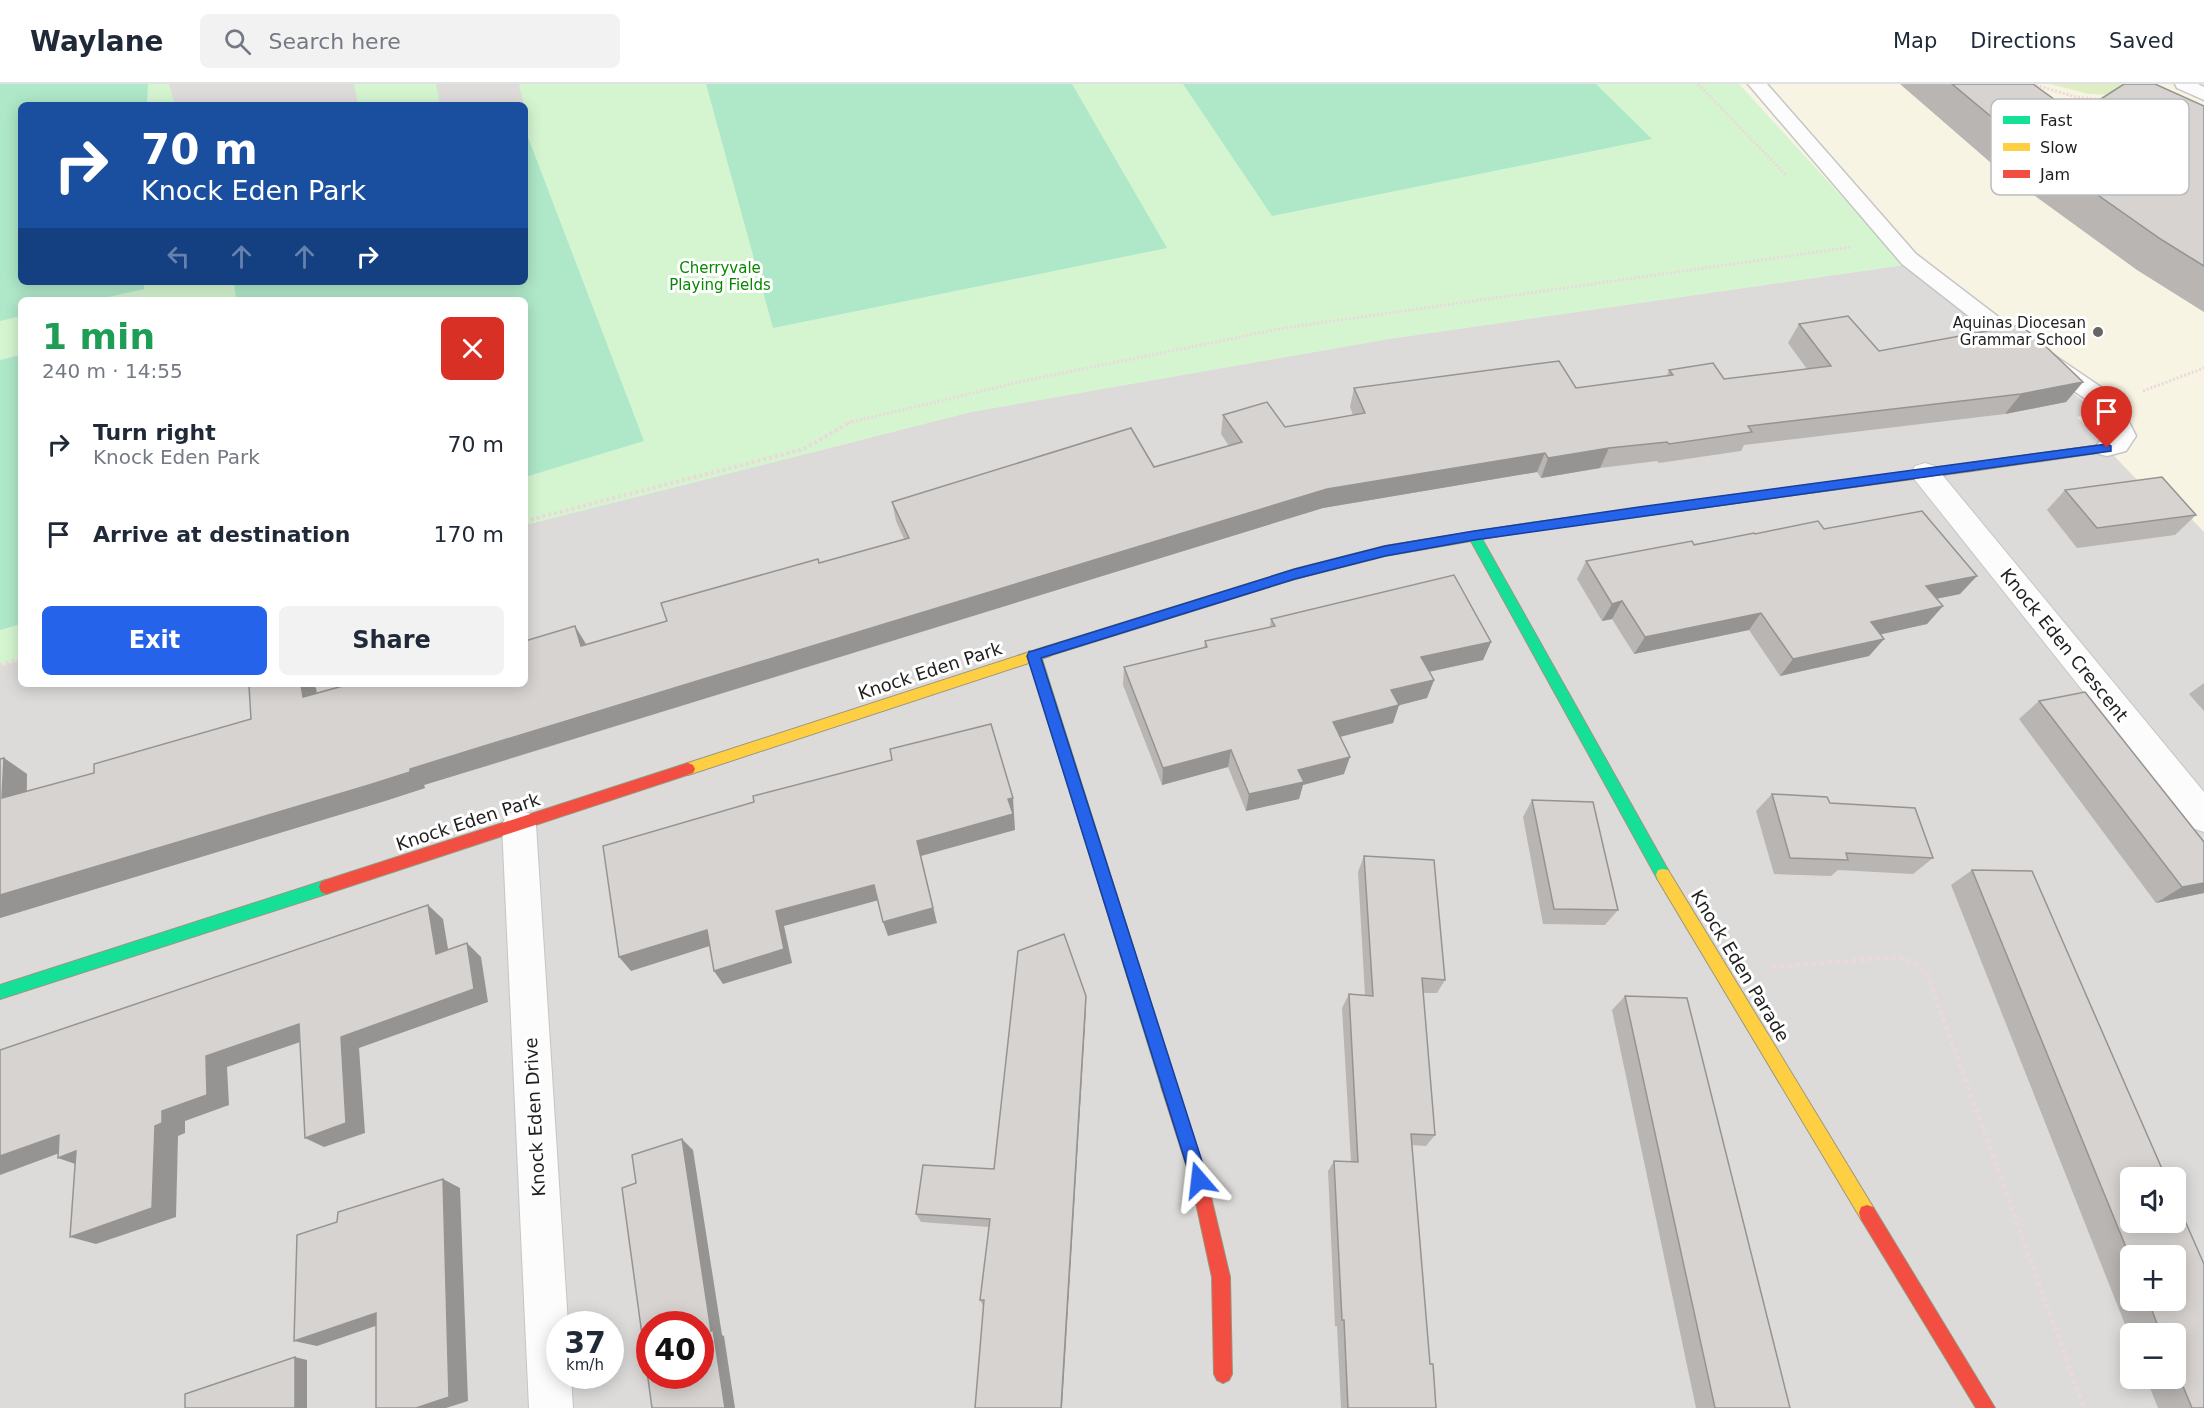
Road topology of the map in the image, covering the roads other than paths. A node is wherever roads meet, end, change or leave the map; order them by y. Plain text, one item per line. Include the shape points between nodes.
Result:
1 (1757, 84) edge
2 (2184, 84) edge
3 (2204, 94) edge
4 (2107, 448) joint
5 (1925, 473) junction
6 (1474, 535) junction
7 (1034, 656) junction
8 (2204, 817) edge
9 (519, 825) junction
10 (0, 992) edge
11 (1222, 1374) dead end
12 (551, 1408) edge
13 (1986, 1408) edge

1 - 4 lane via 1909,259 1997,327 2109,404 2124,436 2118,445
2 - 3 lane
4 - 5 street, Knock Eden Park
5 - 6 street, Knock Eden Park
5 - 8 street, Knock Eden Crescent
6 - 7 street, Knock Eden Park via 1385,551 1295,574
6 - 13 street, Knock Eden Parade via 1671,889
7 - 9 street, Knock Eden Park
7 - 11 street via 1199,1180 1221,1277
9 - 10 street, Knock Eden Park
9 - 12 street, Knock Eden Drive

